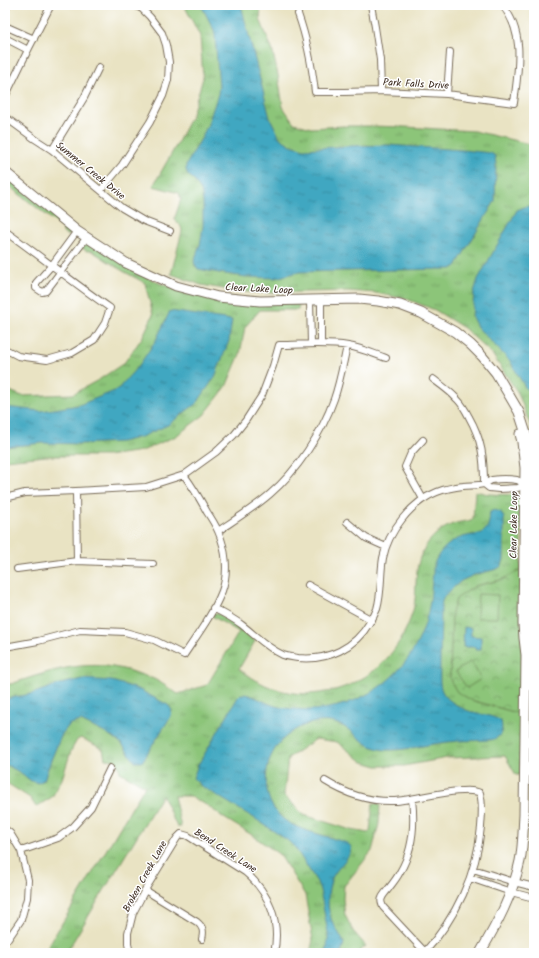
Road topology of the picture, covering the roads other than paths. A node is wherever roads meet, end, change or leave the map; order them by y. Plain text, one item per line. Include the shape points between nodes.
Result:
1 (52, 5) edge
2 (135, 5) edge
3 (371, 5) edge
4 (502, 5) edge
5 (298, 14) dead end
6 (5, 26) edge
7 (5, 38) edge
8 (34, 39) junction
9 (28, 50) junction
10 (450, 52) dead end
11 (99, 67) dead end
12 (381, 91) junction
13 (447, 94) junction
14 (5, 98) edge
15 (5, 117) edge
16 (52, 150) junction
17 (5, 172) edge
18 (102, 190) junction
19 (5, 231) edge
20 (77, 231) junction
21 (170, 231) dead end
22 (87, 237) junction
23 (52, 265) junction
24 (61, 272) junction
25 (320, 300) junction
26 (310, 301) junction
27 (311, 344) junction
28 (321, 344) junction
29 (347, 346) junction
30 (5, 349) edge
31 (386, 358) dead end
32 (433, 379) dead end
33 (423, 440) dead end
34 (184, 475) junction
35 (484, 484) junction
36 (528, 484) junction
37 (76, 492) junction
38 (5, 498) edge
39 (423, 499) junction
40 (347, 522) dead end
41 (218, 531) junction
42 (386, 547) junction
43 (77, 561) junction
44 (153, 564) dead end
45 (17, 569) dead end
46 (308, 585) dead end
47 (531, 591) edge
48 (213, 608) junction
49 (372, 620) junction
50 (5, 647) edge
51 (110, 768) dead end
52 (325, 781) dead end
53 (412, 799) junction
54 (5, 829) edge
55 (181, 834) joint
56 (21, 851) junction
57 (473, 869) junction
58 (470, 878) junction
59 (514, 882) junction
60 (534, 887) edge
61 (145, 890) junction
62 (510, 892) junction
63 (534, 898) edge
64 (6, 939) edge
65 (202, 939) dead end
66 (425, 952) edge
67 (130, 953) edge
68 (274, 953) edge
69 (480, 953) edge

1 - 8 street
2 - 18 street via 150,17 162,34 169,62 168,80 150,122
3 - 12 street via 380,60
4 - 13 street, Park Falls Drive via 517,34 514,103
5 - 12 street, Park Falls Drive via 312,64 315,92
6 - 8 street
7 - 9 street
8 - 9 street
9 - 14 street
10 - 13 street
11 - 16 street via 84,98
12 - 13 street, Park Falls Drive
15 - 16 street, Summer Creek Drive
16 - 18 street, Summer Creek Drive
17 - 20 street, Clear Lake Loop
18 - 21 street, Summer Creek Drive via 122,208 144,221
19 - 23 street
20 - 22 street, Clear Lake Loop
20 - 23 street
22 - 24 street
22 - 26 street, Clear Lake Loop via 126,263 195,292 260,301
23 - 24 street
23 - 24 street via 36,283 36,288 42,292 46,291
24 - 30 street via 110,308 106,323 94,340 72,353 47,360 18,356
25 - 26 street, Clear Lake Loop
25 - 28 street
25 - 36 street, Clear Lake Loop via 378,301 400,305 421,313 455,332 470,344 496,372 519,412 528,440 532,466
26 - 27 street
27 - 28 street
27 - 34 street via 279,345 262,395 246,420 216,452
28 - 29 street
29 - 31 street
29 - 41 street via 333,401 324,423 305,455 271,493
32 - 35 street via 457,399 474,426 484,463
33 - 39 street via 411,453 405,467
34 - 37 street via 146,487
34 - 41 street
35 - 36 street via 494,480 518,480
35 - 39 street via 451,488
36 - 47 street, Clear Lake Loop
37 - 38 street via 25,493
37 - 43 street
39 - 42 street via 407,513 393,531
40 - 42 street via 366,538
41 - 48 street via 224,549 226,570 221,591
42 - 49 street via 379,598
43 - 44 street
43 - 45 street
46 - 49 street
47 - 59 street, Clear Lake Loop via 526,655 523,839
48 - 49 street via 242,625 271,649 284,655 304,658 334,654 356,640
48 - 50 street via 184,654 154,640 125,632 80,630
51 - 56 street via 91,807 74,827 58,838
52 - 53 street via 336,788 362,797 387,801
53 - 57 street via 461,791 480,793 481,831
53 - 66 street via 414,826 407,858 381,898 381,902
54 - 56 street
55 - 61 street, Broken Creek Lane
55 - 68 street, Bend Creek Lane via 254,879 269,904 275,923
56 - 64 street via 28,880 26,898 21,920
57 - 58 street
57 - 59 street
58 - 62 street
58 - 66 street via 450,919
59 - 60 street
59 - 62 street, Clear Lake Loop
61 - 65 street via 197,922 204,932
61 - 67 street, Broken Creek Lane via 130,924
62 - 63 street
62 - 69 street, Clear Lake Loop

